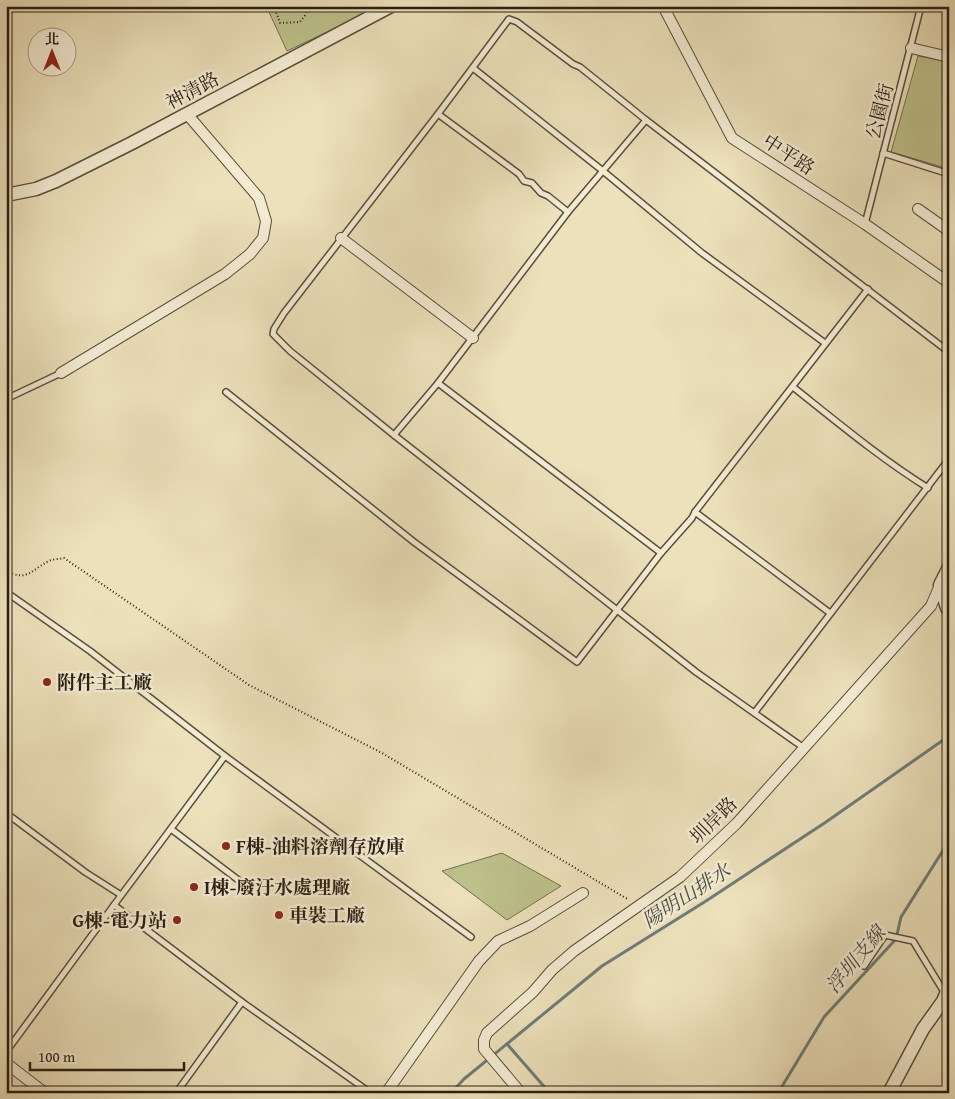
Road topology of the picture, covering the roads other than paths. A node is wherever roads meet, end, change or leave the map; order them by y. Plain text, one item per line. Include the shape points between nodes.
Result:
1 (391, 6) edge
2 (663, 6) edge
3 (921, 6) edge
4 (911, 48) junction
5 (949, 57) edge
6 (473, 68) junction
7 (187, 114) junction
8 (438, 114) junction
9 (646, 120) junction
10 (883, 153) junction
11 (603, 171) junction
12 (949, 174) edge
13 (6, 195) edge
14 (918, 209) dead end
15 (568, 212) junction
16 (865, 224) junction
17 (949, 231) edge
18 (341, 238) junction
19 (949, 283) edge
20 (868, 288) junction
21 (473, 338) junction
22 (826, 342) junction
23 (949, 352) edge
24 (61, 373) joint
25 (438, 383) junction
26 (793, 387) junction
27 (226, 392) dead end
28 (6, 399) edge
29 (394, 435) junction
30 (949, 459) edge
31 (928, 488) junction
32 (695, 512) junction
33 (660, 554) junction
34 (949, 566) edge
35 (940, 585) junction
36 (6, 592) edge
37 (949, 609) edge
38 (617, 610) junction
39 (830, 614) junction
40 (755, 712) junction
41 (804, 748) junction
42 (225, 756) junction
43 (6, 813) edge
44 (170, 829) junction
45 (241, 882) dead end
46 (583, 893) dead end
47 (121, 895) junction
48 (114, 905) junction
49 (471, 937) dead end
50 (864, 966) dead end
51 (948, 996) edge
52 (242, 1002) junction
53 (6, 1052) edge
54 (6, 1063) edge
55 (368, 1091) dead end
56 (46, 1093) edge
57 (176, 1093) edge
58 (386, 1093) edge
59 (521, 1093) edge
60 (890, 1093) edge

1 - 7 street, 神清路
2 - 16 street, 中平路 via 732,138
3 - 4 lane, 公園街
4 - 5 street
4 - 10 lane, 公園街
6 - 8 lane
6 - 9 lane via 509,19 580,67
6 - 11 lane
7 - 13 street, 神清路 via 56,181
7 - 24 street via 259,198 266,221 262,238 250,254 225,274
8 - 15 lane
8 - 18 lane
9 - 11 lane
9 - 20 lane
10 - 12 lane
10 - 16 lane, 公園街
11 - 15 lane
11 - 22 lane via 702,253
14 - 17 street
15 - 21 lane
16 - 19 street, 中平路
18 - 21 street
18 - 29 lane via 284,313 274,334 290,351
20 - 22 lane
20 - 23 lane
21 - 25 lane
22 - 26 lane
24 - 28 lane
25 - 29 lane
25 - 33 lane
26 - 31 lane via 901,471
26 - 32 lane
27 - 38 lane via 414,542 577,662
29 - 38 lane
30 - 31 lane
31 - 39 lane
32 - 33 lane
32 - 39 lane
33 - 38 lane
34 - 35 street
35 - 37 street
35 - 41 street, 圳岸路 via 931,606
36 - 42 lane via 90,651
38 - 40 lane via 696,672
39 - 40 lane
40 - 41 lane
41 - 59 street, 圳岸路 via 737,823 680,877 582,945 487,1033 484,1049
42 - 44 lane
42 - 49 lane
43 - 47 lane
44 - 45 lane
44 - 47 lane
46 - 58 street via 530,926 498,941 479,961
47 - 48 lane
48 - 52 lane
48 - 53 lane
50 - 51 lane via 885,935 913,941
51 - 60 street via 923,1029
52 - 55 lane
52 - 57 lane
54 - 56 street

